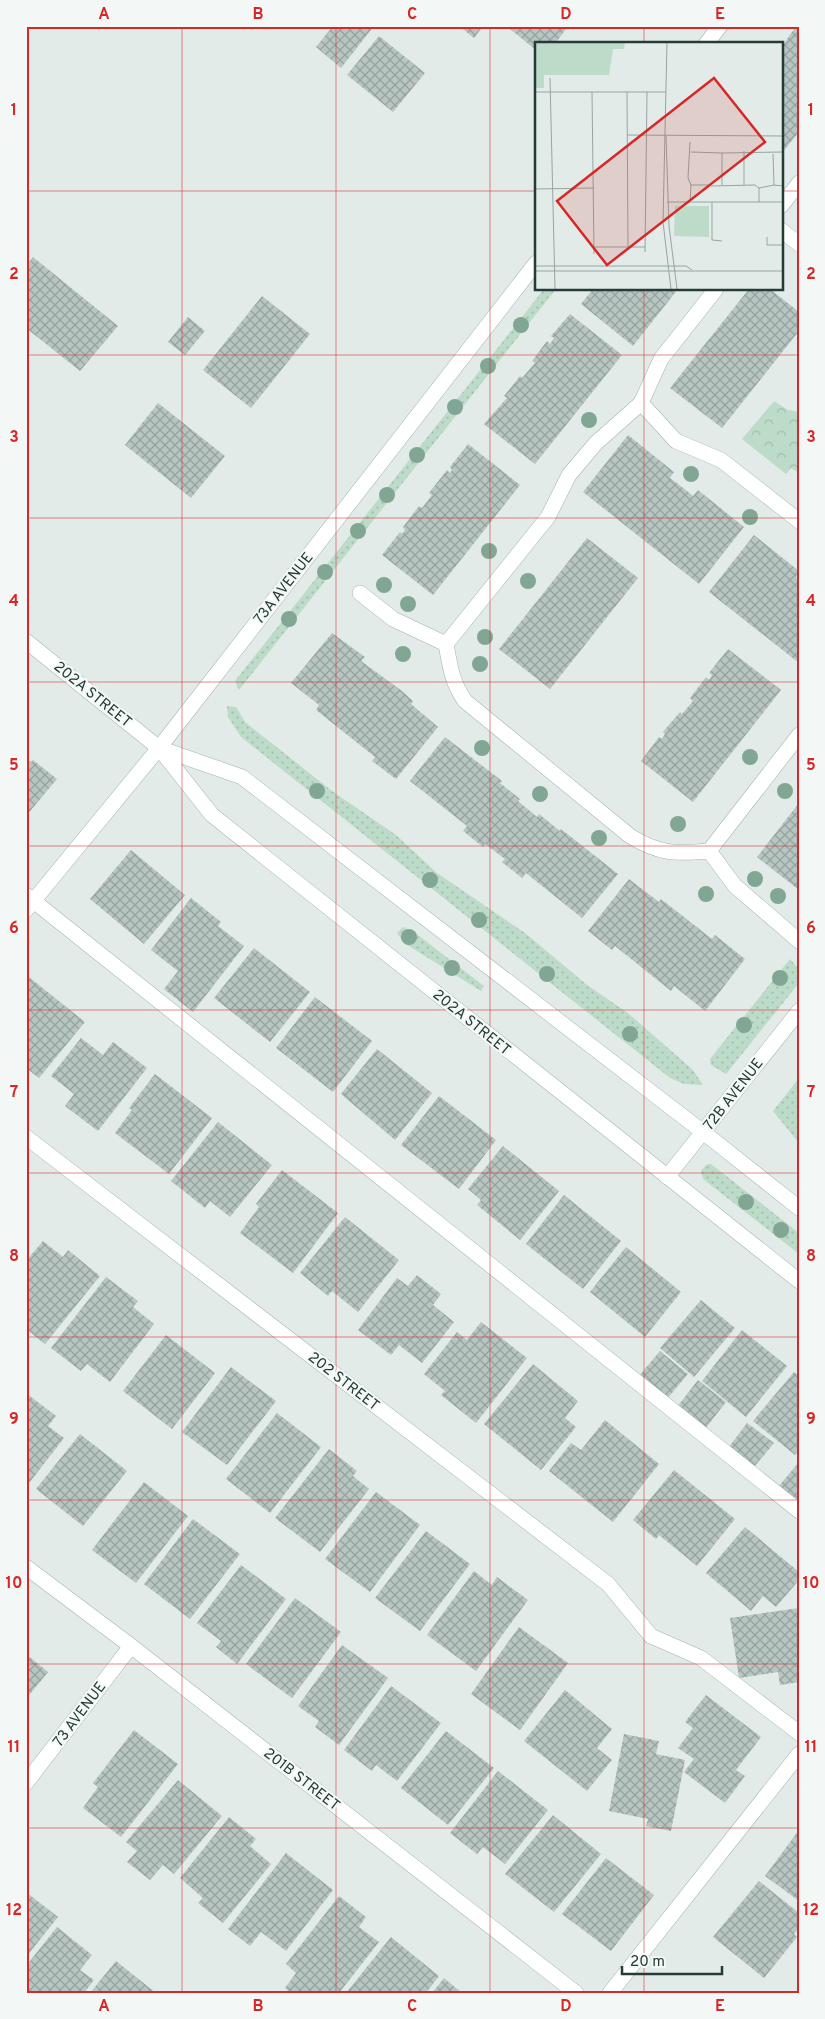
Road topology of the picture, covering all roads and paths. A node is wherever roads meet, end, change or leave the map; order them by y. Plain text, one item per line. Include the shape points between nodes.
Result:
1 (720, 26) edge
2 (708, 42) edge
3 (799, 183) edge
4 (782, 205) edge
5 (782, 231) edge
6 (799, 244) edge
7 (535, 263) edge
8 (715, 290) edge
9 (641, 403) junction
10 (799, 521) edge
11 (360, 592) dead end
12 (26, 641) edge
13 (446, 644) junction
14 (799, 735) edge
15 (159, 748) junction
16 (709, 851) junction
17 (29, 902) edge
18 (799, 941) edge
19 (799, 1011) edge
20 (703, 1132) junction
21 (26, 1137) edge
22 (667, 1177) junction
23 (799, 1208) edge
24 (799, 1281) edge
25 (799, 1511) edge
26 (26, 1568) edge
27 (131, 1646) junction
28 (799, 1733) edge
29 (799, 1754) edge
30 (26, 1783) edge
31 (576, 1993) edge
32 (610, 1993) edge

1 - 2 street
3 - 4 street
5 - 6 street
7 - 15 street, 73A AVENUE
8 - 9 street via 660,358
9 - 10 street via 676,441 722,460
9 - 13 street via 596,443 569,475 548,517
11 - 13 street via 393,619
12 - 15 street, 202A STREET
13 - 16 street via 451,675 465,702 630,836 663,852
14 - 16 street
15 - 17 street, 73A AVENUE
15 - 20 street, 202A STREET via 242,776
15 - 22 street, 202A STREET via 212,815
16 - 18 street via 741,892
17 - 25 street
19 - 20 street, 72B AVENUE
20 - 22 street, 72B AVENUE
20 - 23 street, 202A STREET
21 - 28 street, 202 STREET via 608,1584 651,1636 701,1658
22 - 24 street, 202A STREET
26 - 27 street, 201B STREET
27 - 30 street, 73 AVENUE
27 - 31 street, 201B STREET
29 - 32 street

